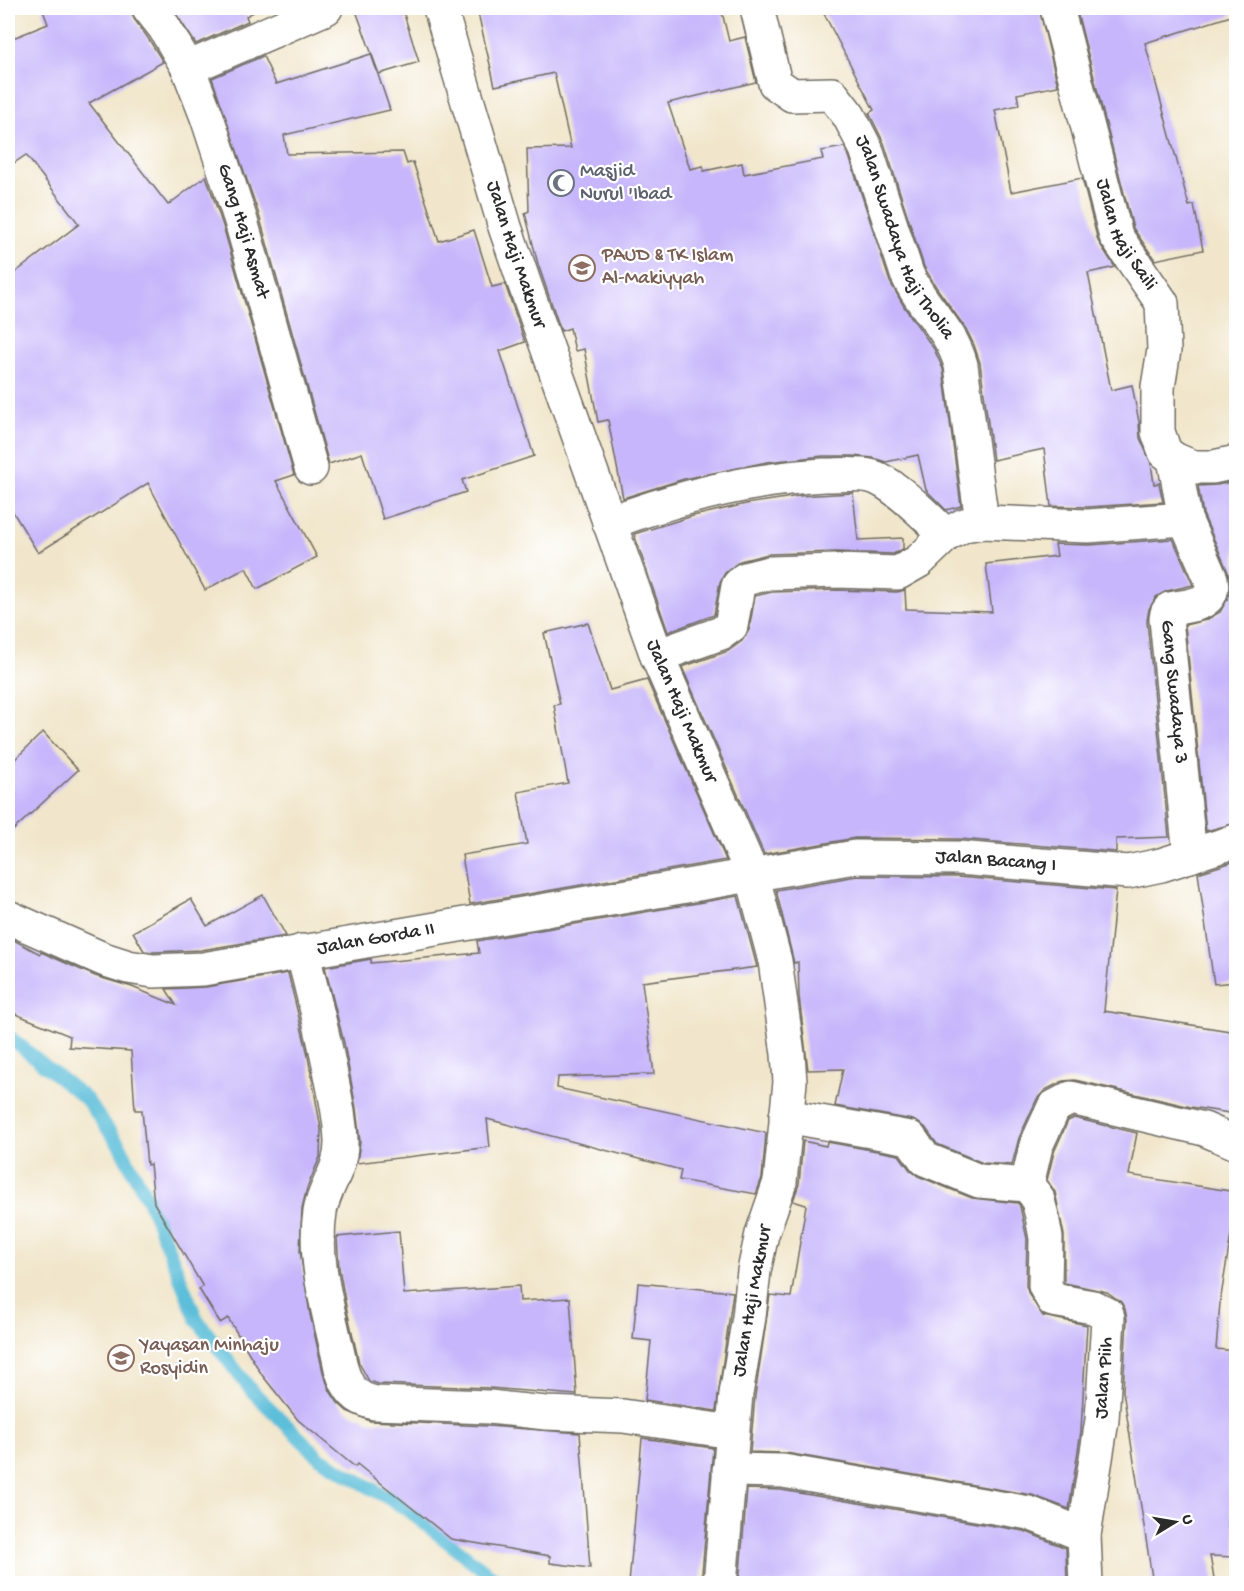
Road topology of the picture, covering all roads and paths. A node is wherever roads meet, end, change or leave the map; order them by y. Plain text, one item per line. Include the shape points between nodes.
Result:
1 (149, 8) edge
2 (326, 8) edge
3 (440, 8) edge
4 (757, 8) edge
5 (1057, 8) edge
6 (188, 68) junction
7 (1174, 459) junction
8 (1236, 462) edge
9 (311, 468) dead end
10 (1185, 519) junction
11 (982, 522) junction
12 (609, 523) junction
13 (946, 535) junction
14 (657, 656) junction
15 (1236, 841) edge
16 (1190, 856) junction
17 (752, 874) junction
18 (8, 917) edge
19 (302, 951) junction
20 (786, 1116) junction
21 (1236, 1143) edge
22 (1027, 1185) junction
23 (732, 1432) junction
24 (729, 1470) junction
25 (1084, 1535) junction
26 (720, 1584) edge
27 (1086, 1584) edge

1 - 6 street, Gang Haji Asmat
2 - 6 street
3 - 12 street, Jalan Haji Makmur via 505,227
4 - 11 street, Jalan Swadaya Haji Tholia via 775,83 792,95 832,94 849,116 867,148 906,274 956,347
5 - 7 street, Jalan Haji Saili via 1116,236 1161,303 1164,350 1158,387 1158,432 1165,452
6 - 9 street, Gang Haji Asmat via 241,221
7 - 8 street via 1193,467
7 - 10 street, Gang Swadaya 3
10 - 11 street via 1088,526
10 - 16 street, Gang Swadaya 3 via 1213,589 1205,600 1167,613
11 - 13 street via 964,525
12 - 13 street via 658,505 763,481 870,476 889,485
12 - 14 street, Jalan Haji Makmur
13 - 14 street via 919,561 898,573 769,573 745,579 738,586 731,626
14 - 17 street, Jalan Haji Makmur
15 - 16 street, Jalan Bacang I
16 - 17 street, Jalan Bacang I via 1128,872 958,858 855,857
17 - 19 street, Jalan Gorda II
17 - 20 street, Jalan Haji Makmur via 775,961 790,1082
18 - 19 street, Jalan Gorda II via 103,958 153,971 202,969
19 - 23 street via 328,1060 341,1143 339,1167 320,1208 317,1236 321,1272 344,1380 354,1394 375,1403 623,1416
20 - 22 street via 910,1137 925,1159 979,1181
20 - 23 street, Jalan Haji Makmur via 780,1182 754,1271
21 - 22 street via 1204,1129 1071,1098 1054,1107 1036,1146
22 - 25 street, Jalan Piih via 1037,1197 1042,1216 1046,1238 1045,1286 1053,1300 1093,1307 1108,1318 1102,1420
23 - 24 street, Jalan Haji Makmur
24 - 25 street via 783,1471 1029,1513
24 - 26 street, Jalan Haji Makmur
25 - 27 street, Jalan Piih

